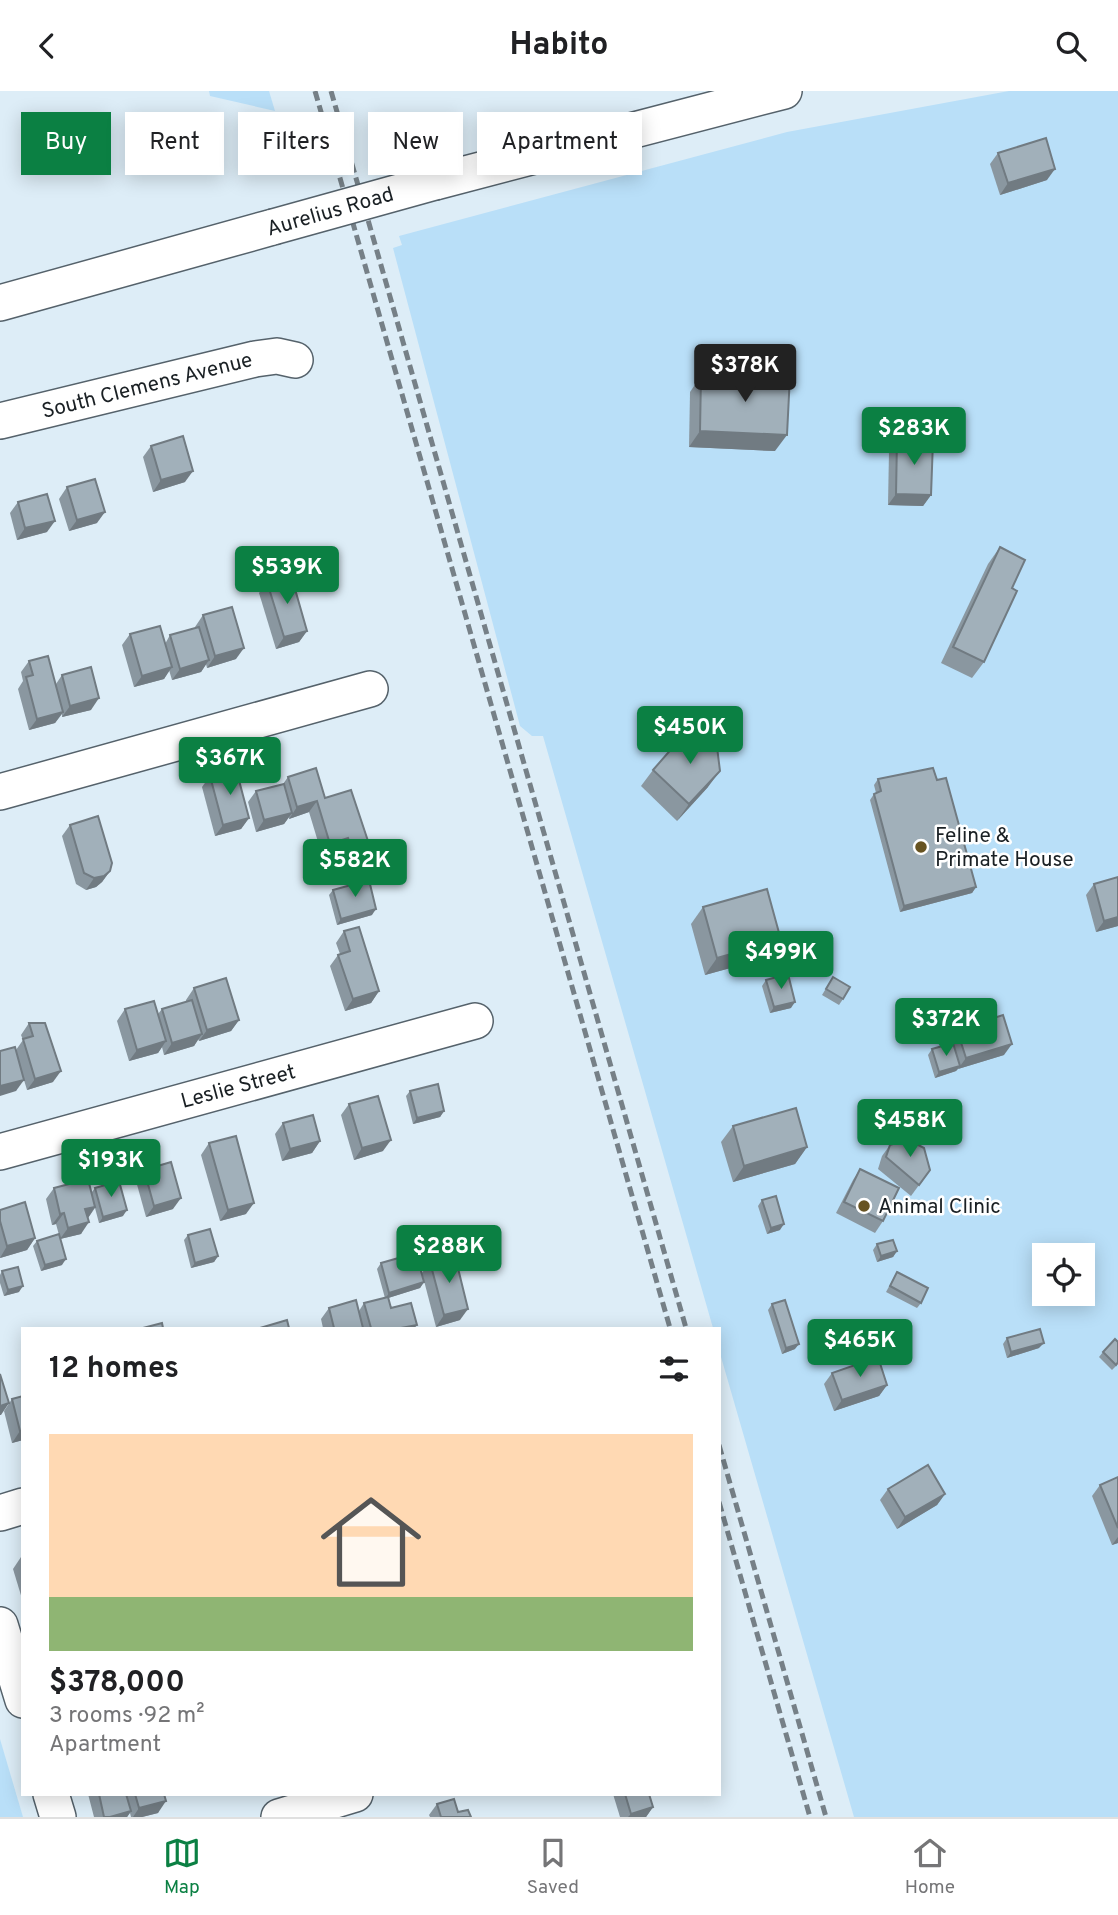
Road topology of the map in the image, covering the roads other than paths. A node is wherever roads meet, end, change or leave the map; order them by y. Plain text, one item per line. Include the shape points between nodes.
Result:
1 (784, 91) edge
2 (0, 303) edge
3 (295, 360) dead end
4 (0, 421) edge
5 (370, 689) dead end
6 (0, 792) edge
7 (475, 1021) dead end
8 (0, 1152) edge
9 (21, 1507) edge
10 (0, 1513) edge
11 (0, 1625) edge
12 (21, 1693) edge
13 (52, 1796) edge
14 (348, 1796) edge
15 (58, 1817) edge
16 (279, 1817) edge

1 - 2 street, Aurelius Road, bridge
3 - 4 street, South Clemens Avenue via 276,356 255,359
5 - 6 street
7 - 8 street, Leslie Street
9 - 10 street
11 - 12 street
13 - 15 street
14 - 16 street

